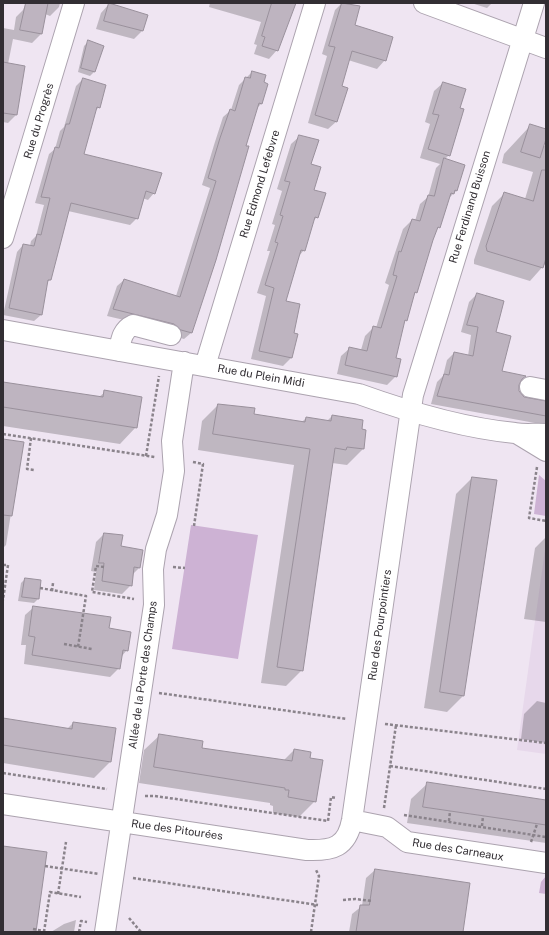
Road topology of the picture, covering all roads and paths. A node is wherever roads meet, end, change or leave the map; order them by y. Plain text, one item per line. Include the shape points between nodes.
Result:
1 (74, 3) edge
2 (315, 3) edge
3 (424, 3) edge
4 (534, 3) edge
5 (522, 39) junction
6 (546, 48) edge
7 (3, 238) edge
8 (3, 330) edge
9 (171, 335) dead end
10 (119, 351) junction
11 (164, 359) junction
12 (184, 362) junction
13 (205, 366) junction
14 (410, 413) junction
15 (3, 434) edge
16 (516, 434) junction
17 (546, 434) edge
18 (31, 438) junction
19 (146, 456) junction
20 (543, 458) edge
21 (182, 461) junction
22 (34, 470) dead end
23 (546, 521) edge
24 (194, 526) dead end
25 (3, 565) edge
26 (167, 566) dead end
27 (104, 567) dead end
28 (184, 568) dead end
29 (53, 583) dead end
30 (40, 588) dead end
31 (52, 590) junction
32 (92, 592) junction
33 (86, 596) junction
34 (3, 600) edge
35 (141, 600) dead end
36 (64, 644) dead end
37 (78, 646) junction
38 (92, 649) dead end
39 (141, 691) junction
40 (366, 722) junction
41 (396, 725) junction
42 (546, 743) edge
43 (390, 766) junction
44 (3, 773) edge
45 (546, 789) edge
46 (126, 796) junction
47 (3, 804) edge
48 (450, 811) dead end
49 (383, 812) dead end
50 (399, 814) dead end
51 (484, 816) dead end
52 (351, 819) junction
53 (449, 821) junction
54 (122, 822) junction
55 (482, 826) junction
56 (546, 837) edge
57 (66, 842) dead end
58 (317, 850) junction
59 (546, 863) edge
60 (45, 866) dead end
61 (99, 874) dead end
62 (135, 879) dead end
63 (142, 880) dead end
64 (134, 886) dead end
65 (58, 894) junction
66 (81, 897) dead end
67 (343, 900) dead end
68 (372, 901) dead end
69 (316, 905) junction
70 (130, 913) dead end
71 (98, 927) edge
72 (34, 929) dead end
73 (44, 931) edge
74 (79, 932) edge
75 (142, 932) edge
76 (310, 932) edge

1 - 7 street, Rue du Progrès
2 - 13 street, Rue Edmond Lefebvre
3 - 5 street
4 - 5 street, Rue Ferdinand Buisson
5 - 6 street
5 - 14 street, Rue Ferdinand Buisson via 413,395
8 - 10 street, Rue du Plein Midi
9 - 10 street via 133,325 122,335
10 - 11 street, Rue du Plein Midi
11 - 12 street, Rue du Plein Midi
11 - 19 path via 158,379
12 - 13 street, Rue du Plein Midi
12 - 21 street, Allée de la Porte des Champs via 172,441
13 - 14 street, Rue du Plein Midi via 359,394
14 - 16 street, Rue du Plein Midi
14 - 40 street, Rue des Pourpointiers
15 - 18 path
16 - 17 street, Rue du Plein Midi
16 - 20 street, Rue du Plein Midi
18 - 19 path
18 - 22 path via 26,469
19 - 21 path
20 - 23 path via 536,468 528,518
21 - 24 path via 203,464
21 - 39 street, Allée de la Porte des Champs via 152,569 154,605
25 - 34 path via 8,566
26 - 28 path
27 - 32 path via 96,566
29 - 31 path
30 - 31 path
31 - 33 path
32 - 33 path
32 - 35 path
33 - 37 path
36 - 37 path
37 - 38 path
39 - 40 path
39 - 46 street, Allée de la Porte des Champs
40 - 41 path
40 - 52 street, Rue des Pourpointiers
41 - 42 path
41 - 43 path
43 - 45 path
43 - 49 path
44 - 46 path via 104,788
46 - 52 path via 155,796 328,821 331,797
46 - 54 street, Allée de la Porte des Champs
47 - 54 street, Rue des Pitourées
48 - 53 path
50 - 53 path
51 - 55 path
52 - 58 street, Rue des Pitourées via 333,848
52 - 59 street, Rue des Carneaux via 387,827 407,842
53 - 55 path
54 - 58 street, Rue des Pitourées
54 - 71 street, Allée de la Porte des Champs
55 - 56 path
57 - 65 path
58 - 69 path via 314,864 319,876
60 - 61 path, bridge
62 - 64 path
63 - 69 path
65 - 66 path
65 - 73 path via 50,892
67 - 68 path
69 - 76 path
70 - 75 path via 129,920
71 - 74 path via 81,921
72 - 73 path

